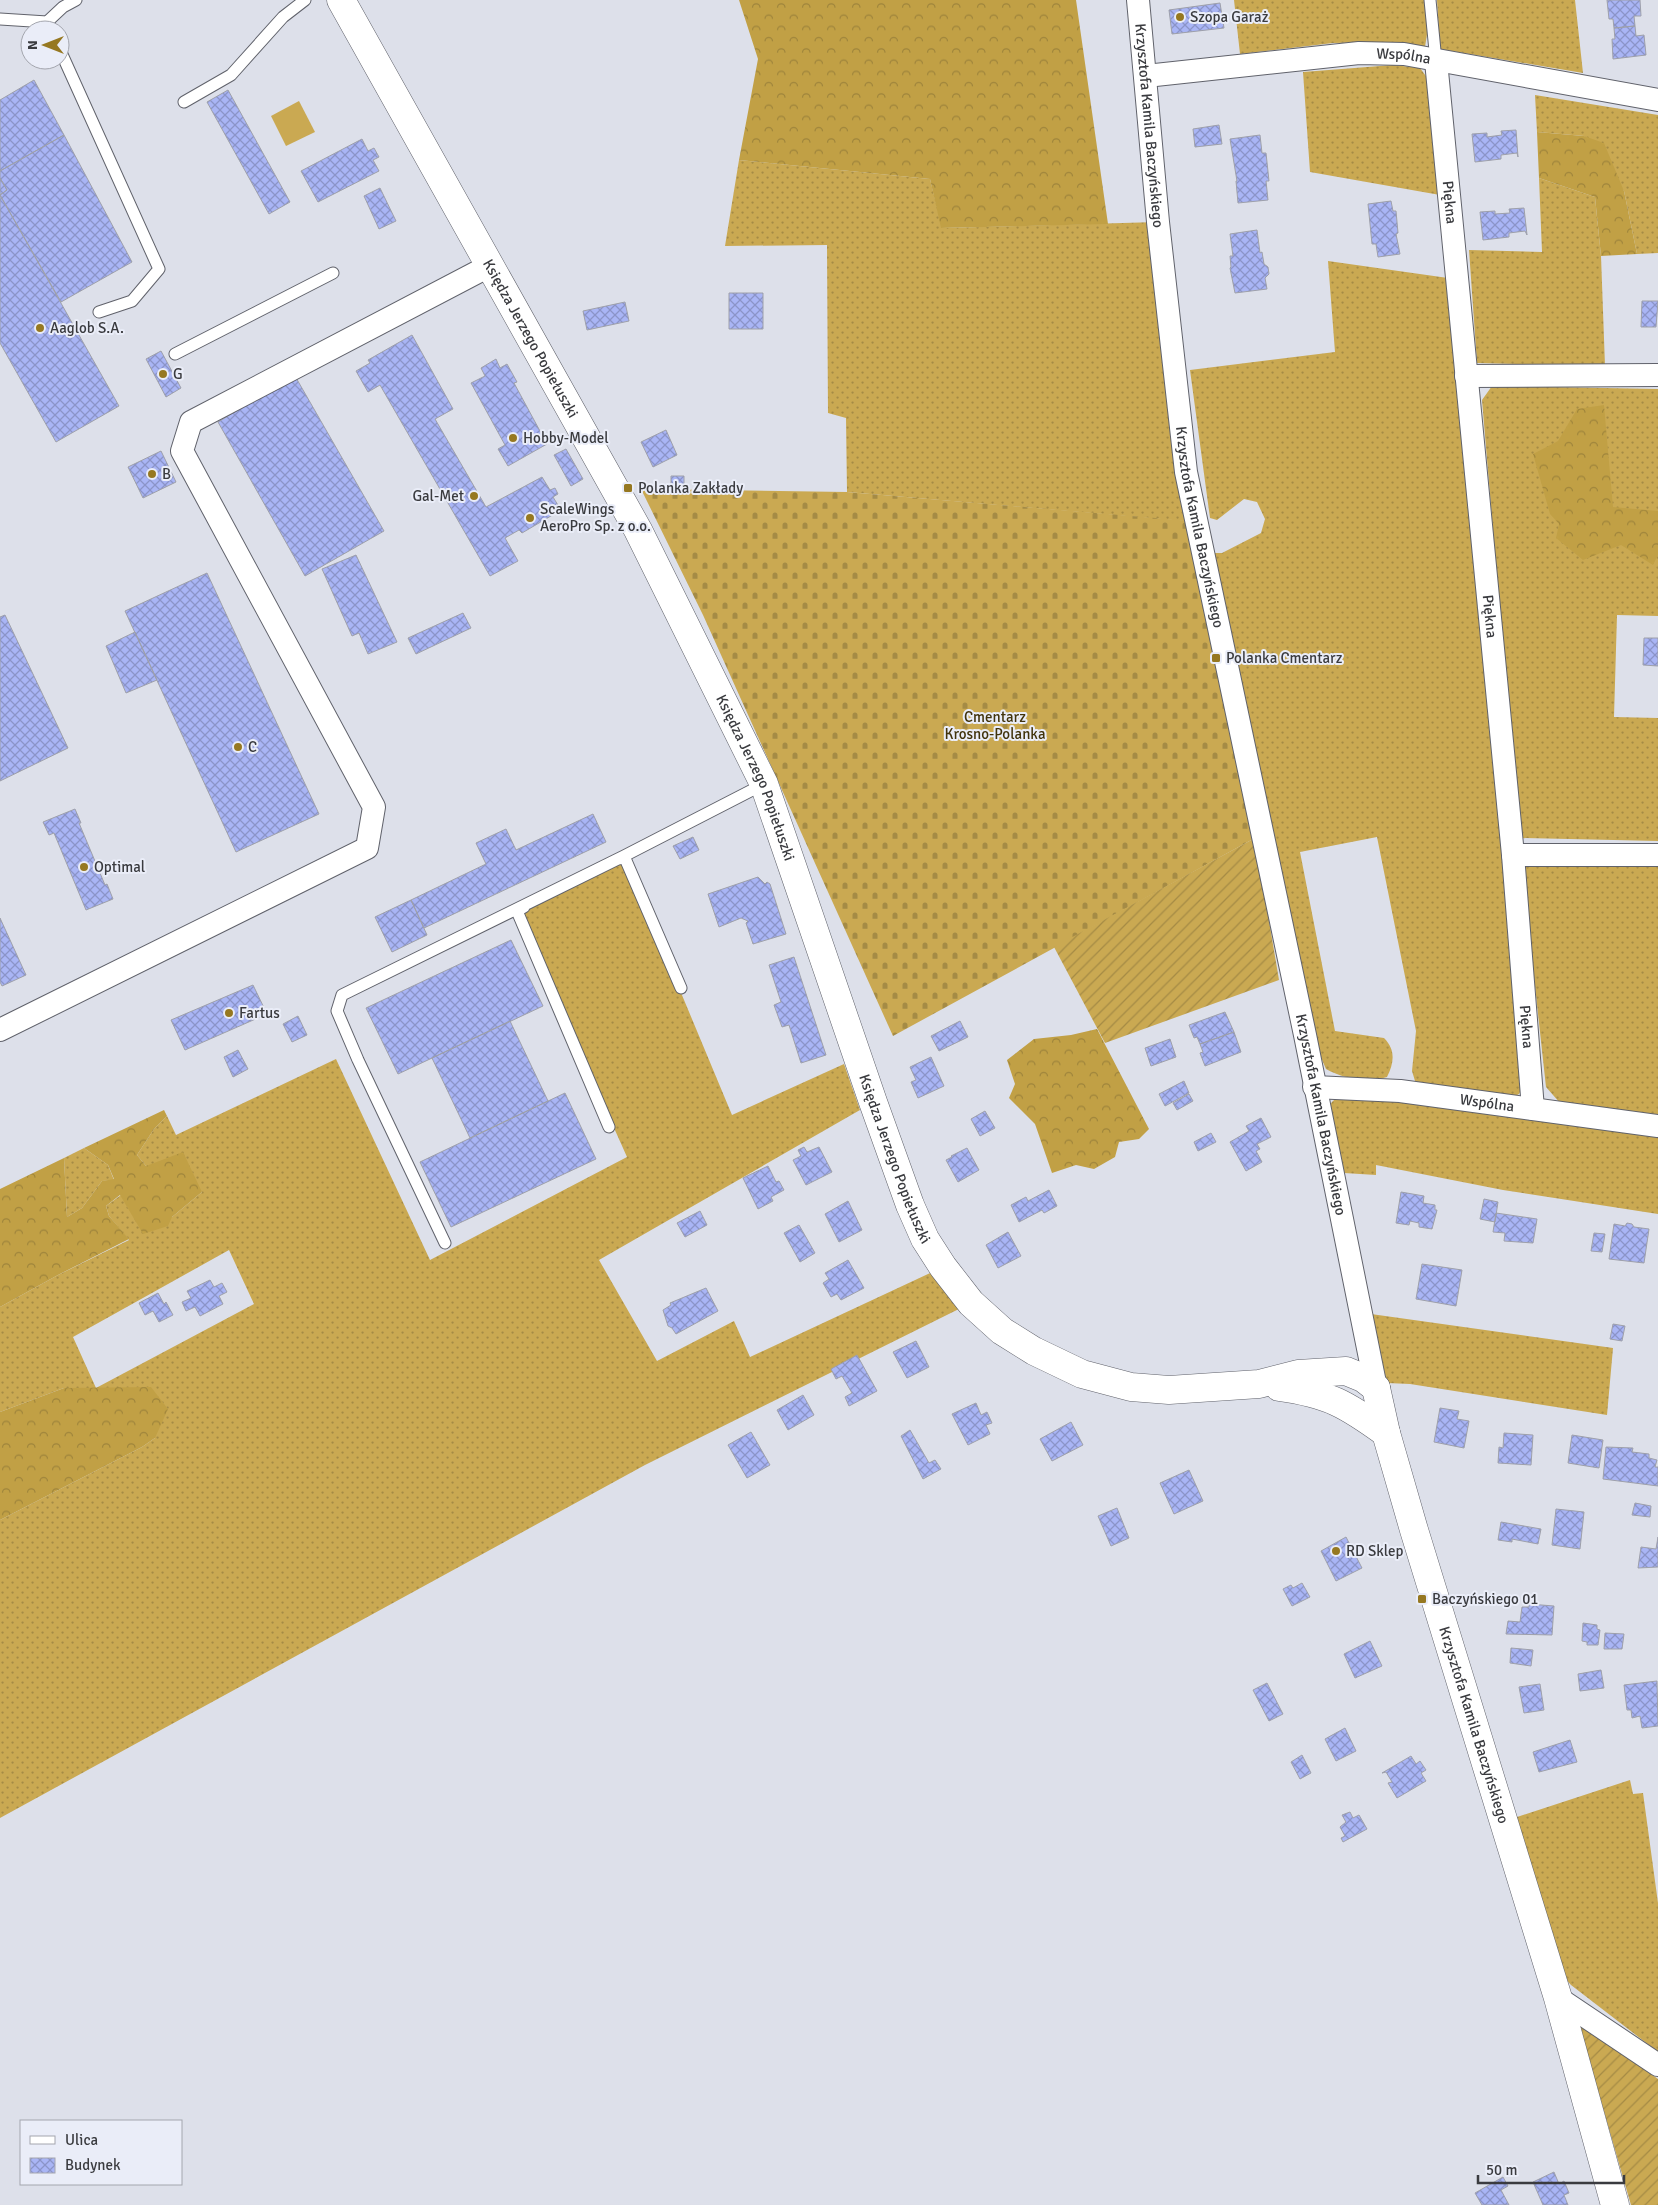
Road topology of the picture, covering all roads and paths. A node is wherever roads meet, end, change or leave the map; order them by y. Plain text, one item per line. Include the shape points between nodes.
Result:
1 (76, 0) edge
2 (305, 0) edge
3 (341, 0) edge
4 (1138, 0) edge
5 (1430, 0) edge
6 (0, 20) edge
7 (54, 20) edge
8 (20, 22) edge
9 (1436, 61) junction
10 (69, 70) edge
11 (1146, 76) junction
12 (1658, 100) edge
13 (184, 102) dead end
14 (489, 266) junction
15 (333, 273) dead end
16 (99, 312) dead end
17 (175, 354) dead end
18 (1658, 374) edge
19 (1466, 376) junction
20 (764, 784) junction
21 (1658, 855) edge
22 (624, 856) junction
23 (1513, 856) junction
24 (681, 988) dead end
25 (0, 1030) edge
26 (1314, 1087) junction
27 (1533, 1109) junction
28 (1658, 1126) edge
29 (609, 1127) dead end
30 (445, 1243) dead end
31 (1366, 1338) junction
32 (1346, 1371) junction
33 (1259, 1384) junction
34 (1376, 1388) junction
35 (1331, 1398) junction
36 (1386, 1433) junction
37 (1558, 1998) junction
38 (1658, 2065) edge
39 (1615, 2205) edge

1 - 7 lane via 64,7
2 - 13 lane via 283,17 230,75
3 - 14 street, Księdza Jerzego Popiełuszki
4 - 11 street, Krzysztofa Kamila Baczyńskiego
5 - 9 lane
6 - 8 lane
9 - 11 street, Wspólna via 1404,54 1358,53
9 - 12 street, Wspólna
9 - 19 street, Piękna
10 - 16 lane via 160,269 132,300
11 - 26 street, Krzysztofa Kamila Baczyńskiego via 1186,472
14 - 20 street, Księdza Jerzego Popiełuszki via 638,530
14 - 25 street via 191,422 182,451 374,808 367,848
15 - 17 lane
18 - 19 street
19 - 23 street, Piękna
20 - 22 lane
20 - 33 street, Księdza Jerzego Popiełuszki via 910,1205 925,1239 970,1303 1002,1331 1082,1374 1131,1387 1169,1390
21 - 23 street
22 - 24 lane
22 - 29 lane via 517,911
22 - 30 lane via 342,994 337,1011
23 - 27 street, Piękna
26 - 27 street, Wspólna via 1400,1091
26 - 31 street, Krzysztofa Kamila Baczyńskiego
27 - 28 street, Wspólna
31 - 32 street via 1358,1363
31 - 34 street, Krzysztofa Kamila Baczyńskiego
32 - 33 street, Księdza Jerzego Popiełuszki via 1298,1374
32 - 34 street
33 - 35 street, Księdza Jerzego Popiełuszki via 1312,1391
34 - 35 street via 1361,1395
34 - 36 street, Krzysztofa Kamila Baczyńskiego
35 - 36 street, Księdza Jerzego Popiełuszki via 1358,1412
36 - 37 street, Krzysztofa Kamila Baczyńskiego
37 - 38 street
37 - 39 street, Krzysztofa Kamila Baczyńskiego

